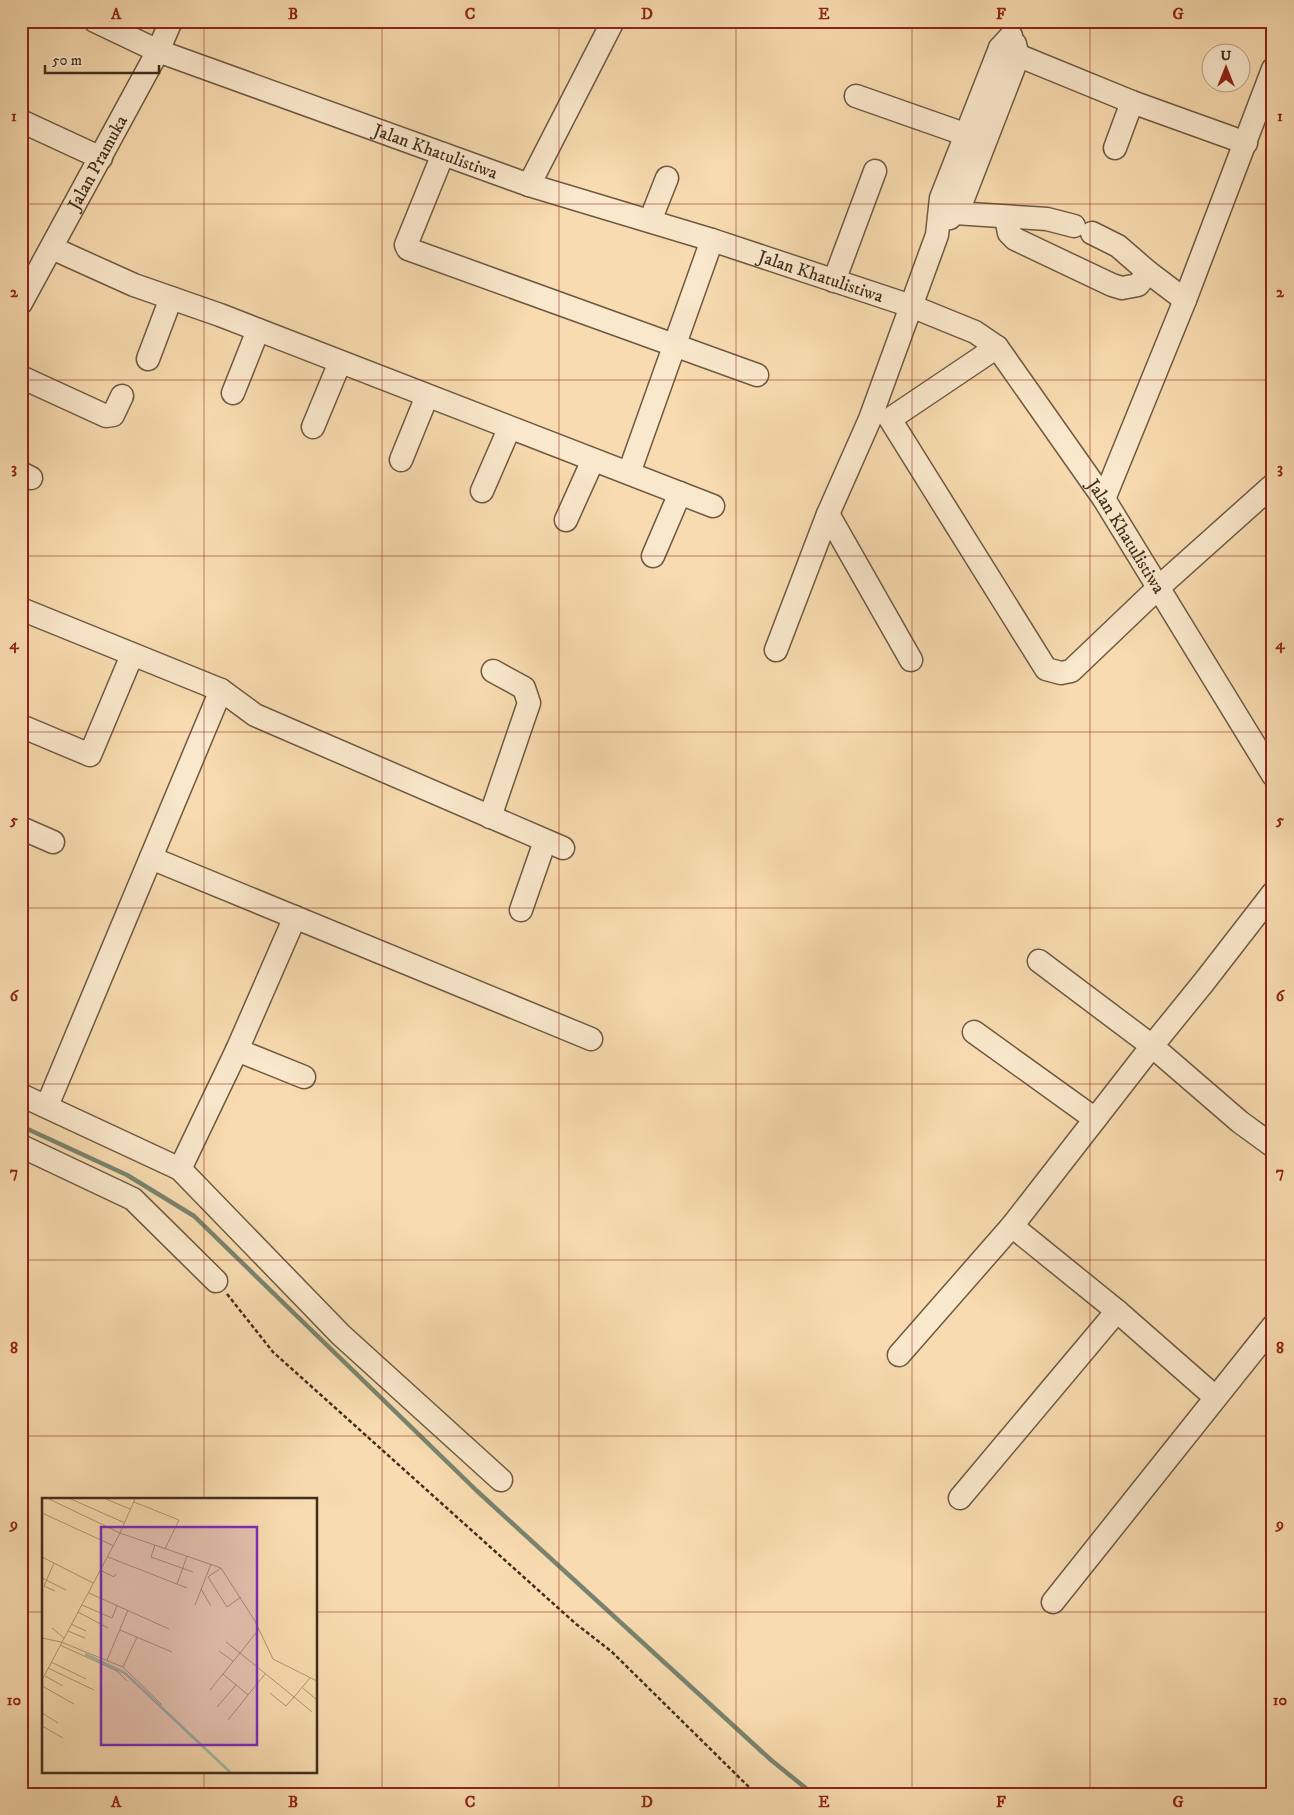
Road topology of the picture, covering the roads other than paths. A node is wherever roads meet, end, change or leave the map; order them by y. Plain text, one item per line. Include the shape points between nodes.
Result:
1 (96, 21) edge
2 (171, 21) edge
3 (613, 21) edge
4 (1010, 41) edge
5 (158, 51) junction
6 (1273, 69) edge
7 (856, 96) dead end
8 (1132, 102) junction
9 (21, 121) edge
10 (967, 135) junction
11 (1246, 143) junction
12 (1115, 148) dead end
13 (443, 154) junction
14 (101, 158) junction
15 (875, 171) dead end
16 (667, 178) dead end
17 (529, 185) junction
18 (945, 213) junction
19 (1006, 218) junction
20 (650, 221) junction
21 (712, 240) junction
22 (52, 248) junction
23 (1148, 272) junction
24 (834, 281) junction
25 (171, 298) junction
26 (1185, 300) junction
27 (21, 303) edge
28 (911, 306) junction
29 (258, 330) junction
30 (675, 346) junction
31 (997, 347) junction
32 (148, 359) dead end
33 (340, 362) junction
34 (757, 375) dead end
35 (21, 377) edge
36 (232, 393) dead end
37 (122, 396) dead end
38 (427, 396) junction
39 (880, 419) junction
40 (313, 427) dead end
41 (509, 429) junction
42 (401, 460) dead end
43 (593, 460) junction
44 (630, 473) junction
45 (1273, 485) edge
46 (482, 491) dead end
47 (680, 493) junction
48 (1104, 499) junction
49 (713, 506) dead end
50 (828, 514) junction
51 (566, 520) dead end
52 (653, 556) dead end
53 (1159, 587) junction
54 (21, 610) edge
55 (776, 650) dead end
56 (132, 655) junction
57 (911, 660) dead end
58 (493, 671) dead end
59 (221, 690) junction
60 (21, 726) edge
61 (1273, 775) edge
62 (490, 817) junction
63 (21, 828) edge
64 (52, 842) dead end
65 (152, 858) junction
66 (1273, 893) edge
67 (521, 910) dead end
68 (295, 917) junction
69 (1038, 961) dead end
70 (974, 1032) dead end
71 (591, 1039) dead end
72 (1152, 1046) junction
73 (237, 1050) junction
74 (304, 1077) dead end
75 (21, 1096) edge
76 (47, 1106) junction
77 (1095, 1119) junction
78 (21, 1146) edge
79 (1273, 1146) edge
80 (180, 1169) junction
81 (1012, 1226) junction
82 (216, 1281) road end
83 (1117, 1311) junction
84 (1273, 1326) edge
85 (900, 1355) dead end
86 (1216, 1397) junction
87 (501, 1480) dead end
88 (960, 1498) dead end
89 (1053, 1602) dead end

1 - 5 street, Jalan Khatulistiwa
2 - 5 street, Jalan Pramuka
3 - 17 street
4 - 8 street
4 - 10 street
4 - 18 street via 961,204
5 - 13 street, Jalan Khatulistiwa
5 - 14 street, Jalan Pramuka
6 - 11 street
7 - 10 street
8 - 11 street
8 - 12 street
9 - 14 street
10 - 18 street
11 - 26 street
13 - 17 street, Jalan Khatulistiwa
13 - 30 street via 406,245 408,249
14 - 22 street, Jalan Pramuka
15 - 24 street
16 - 20 street
17 - 20 street, Jalan Khatulistiwa
18 - 19 street
18 - 28 street
19 - 23 street via 1047,219 1083,229 1118,246
19 - 23 street via 1008,233 1015,239 1112,286 1138,285
20 - 21 street, Jalan Khatulistiwa
21 - 24 street, Jalan Khatulistiwa
21 - 30 street
22 - 25 street
22 - 27 street, Jalan Pramuka
23 - 26 street
24 - 28 street, Jalan Khatulistiwa
25 - 29 street
25 - 32 street
26 - 48 street
28 - 31 street, Jalan Khatulistiwa via 976,332
28 - 39 street
29 - 33 street
29 - 36 street
30 - 34 street
30 - 44 street
31 - 39 street
31 - 48 street, Jalan Khatulistiwa
33 - 38 street
33 - 40 street
35 - 37 street via 106,416 113,415
38 - 41 street
38 - 42 street
39 - 50 street
39 - 53 street via 1046,669 1061,673 1071,671
41 - 43 street
41 - 46 street
43 - 44 street
43 - 51 street
44 - 47 street
45 - 53 street
47 - 49 street
47 - 52 street
48 - 53 street, Jalan Khatulistiwa
50 - 55 street
50 - 57 street
53 - 61 street, Jalan Khatulistiwa
54 - 56 street
56 - 59 street
56 - 60 street via 90,755
58 - 62 street via 524,688 528,703
59 - 62 street via 255,715
59 - 65 street
62 - 67 street via 554,845
63 - 64 street
65 - 68 street
65 - 76 street
66 - 72 street
68 - 71 street
68 - 73 street
69 - 72 street
70 - 77 street
72 - 77 street
72 - 79 street via 1240,1122
73 - 74 street
73 - 80 street
75 - 76 street
76 - 80 street
77 - 81 street
78 - 82 street via 133,1199
80 - 87 street via 341,1335
81 - 83 street
81 - 85 street
83 - 86 street
83 - 88 street
84 - 86 street
86 - 89 street

